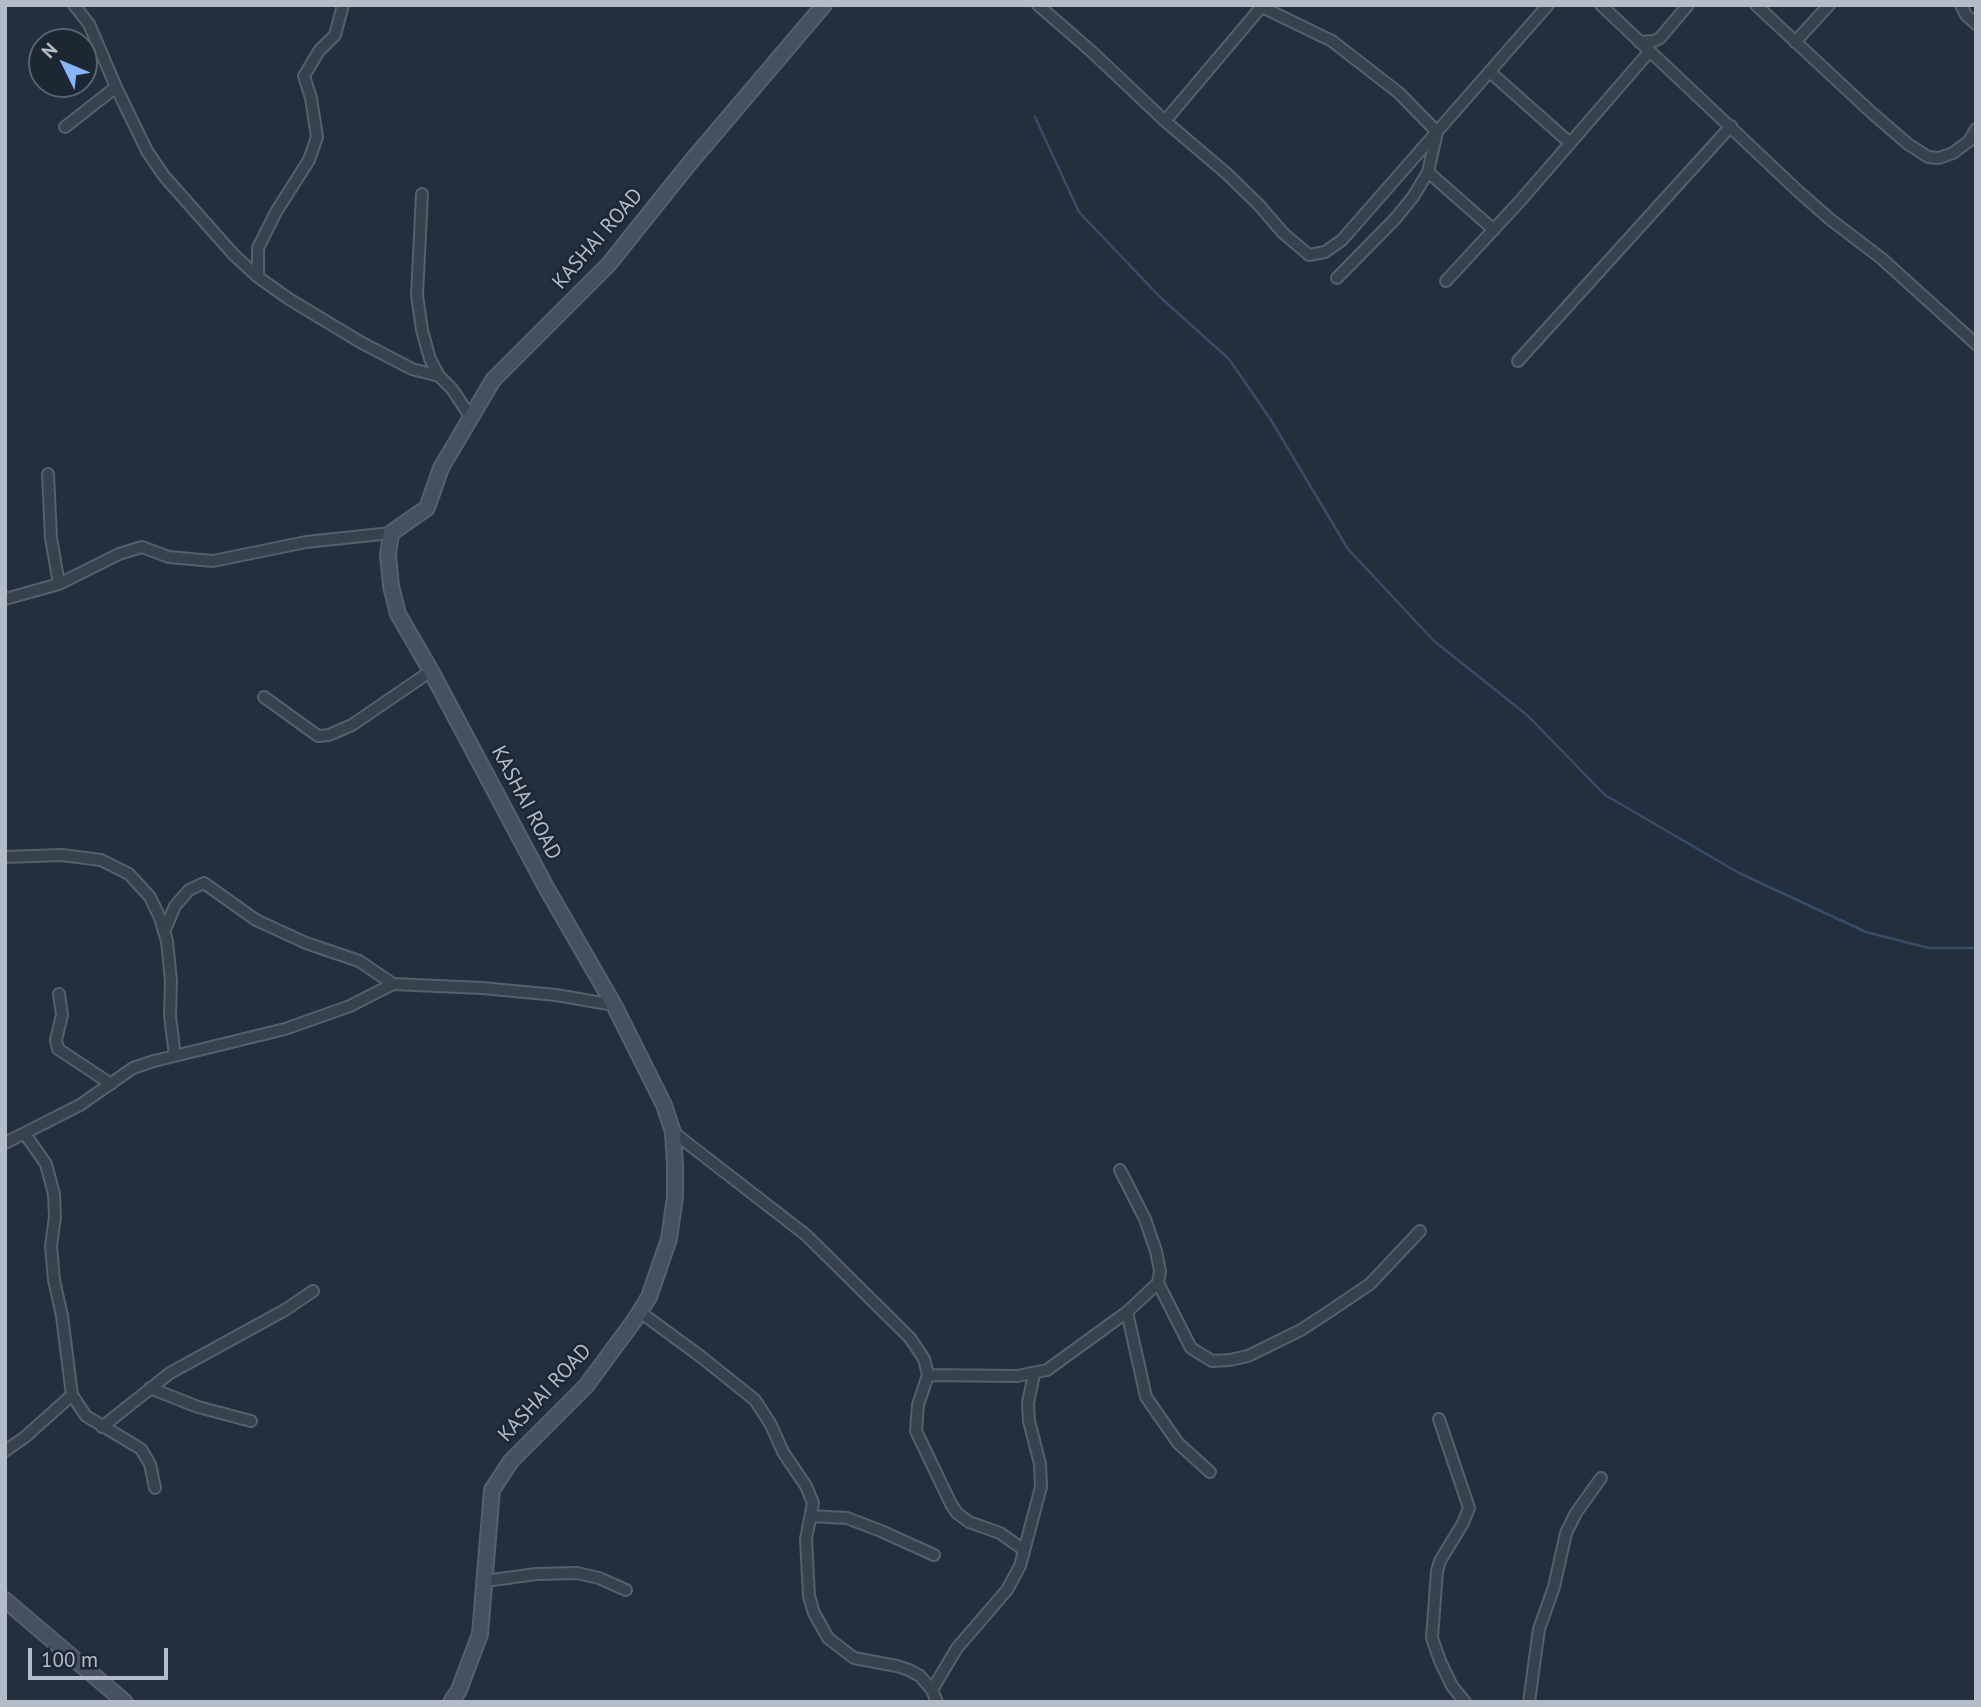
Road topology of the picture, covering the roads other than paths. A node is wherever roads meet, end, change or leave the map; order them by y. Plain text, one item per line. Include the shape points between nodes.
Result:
1 (74, 5) edge
2 (343, 5) edge
3 (824, 5) edge
4 (1038, 5) edge
5 (1548, 5) edge
6 (1601, 5) edge
7 (1688, 5) edge
8 (1756, 5) edge
9 (1829, 5) edge
10 (1961, 5) edge
11 (1262, 6) edge
12 (1976, 24) edge
13 (1639, 41) junction
14 (1796, 42) junction
15 (1650, 51) junction
16 (1490, 72) junction
17 (116, 87) junction
18 (1165, 121) junction
19 (1731, 126) junction
20 (65, 127) dead end
21 (1976, 129) edge
22 (1437, 132) junction
23 (1570, 143) junction
24 (1428, 172) junction
25 (422, 194) dead end
26 (1494, 230) junction
27 (258, 277) junction
28 (1337, 278) dead end
29 (1446, 281) dead end
30 (1976, 344) edge
31 (1518, 361) dead end
32 (439, 376) junction
33 (470, 416) junction
34 (48, 474) dead end
35 (391, 533) junction
36 (59, 584) junction
37 (5, 599) edge
38 (432, 671) junction
39 (264, 697) dead end
40 (5, 857) edge
41 (164, 932) junction
42 (393, 984) junction
43 (59, 994) dead end
44 (614, 1004) junction
45 (175, 1056) junction
46 (111, 1084) junction
47 (673, 1132) junction
48 (26, 1134) junction
49 (5, 1143) edge
50 (1120, 1170) dead end
51 (1420, 1231) dead end
52 (1158, 1283) junction
53 (313, 1291) dead end
54 (640, 1312) junction
55 (1127, 1312) junction
56 (1034, 1374) junction
57 (928, 1375) junction
58 (150, 1388) junction
59 (72, 1395) junction
60 (1439, 1419) dead end
61 (251, 1421) dead end
62 (102, 1427) junction
63 (5, 1451) edge
64 (1210, 1472) dead end
65 (1601, 1478) dead end
66 (155, 1488) dead end
67 (811, 1516) junction
68 (1024, 1550) junction
69 (934, 1555) dead end
70 (485, 1581) junction
71 (626, 1590) dead end
72 (5, 1600) edge
73 (932, 1690) junction
74 (125, 1702) edge
75 (452, 1702) edge
76 (937, 1702) edge
77 (1465, 1702) edge
78 (1529, 1702) edge

1 - 17 street via 89,24
2 - 27 street via 335,35 304,76 317,137 309,160 258,248
3 - 33 street, KASHAI ROAD via 609,264 493,380
4 - 18 street
5 - 16 street
6 - 13 street
7 - 13 street via 1660,38
8 - 14 street
9 - 14 street
10 - 12 street
11 - 18 street
11 - 22 street via 1332,41 1399,93
13 - 15 street
14 - 21 street via 1928,158 1953,153
15 - 19 street
15 - 23 street
16 - 22 street
16 - 23 street
17 - 20 street
17 - 27 street via 164,176
18 - 22 street via 1309,255 1325,252 1342,240
19 - 30 street via 1799,192
19 - 31 street
22 - 24 street
23 - 26 street
24 - 26 street
24 - 28 street via 1395,219
25 - 32 street via 417,295 427,349
26 - 29 street
27 - 32 street via 374,350 412,369
32 - 33 street
33 - 35 street, KASHAI ROAD via 441,468 427,508
34 - 36 street
35 - 36 street via 306,542 213,561 169,557 142,547
35 - 38 street, KASHAI ROAD via 388,555 398,614
36 - 37 street
38 - 39 street via 352,725 329,735 318,736
38 - 44 street, KASHAI ROAD via 547,889
40 - 41 street via 62,855 102,860 129,874 150,897
41 - 42 street via 175,906 189,890 204,883 256,920 359,961
41 - 45 street
42 - 44 street via 482,988
42 - 45 street via 350,1006 285,1029
43 - 46 street via 58,1049
44 - 47 street, KASHAI ROAD
45 - 46 street via 133,1068
46 - 48 street
47 - 54 street, KASHAI ROAD via 676,1198 669,1239
47 - 57 street via 806,1235 910,1338
48 - 49 street
48 - 59 street via 47,1164 54,1194 51,1247
50 - 52 street via 1156,1251
51 - 52 street via 1370,1284 1301,1331 1230,1360 1212,1361 1191,1348
52 - 55 street
53 - 58 street
54 - 67 street via 755,1400 811,1495
54 - 70 street, KASHAI ROAD via 586,1387 511,1461 492,1490
55 - 56 street via 1047,1370
55 - 64 street via 1146,1397 1178,1443
56 - 57 street
56 - 68 street via 1028,1412 1041,1487
57 - 68 street via 916,1431 951,1504 969,1522 1000,1533
58 - 61 street
58 - 62 street
59 - 62 street via 86,1416
59 - 63 street
60 - 77 street via 1469,1508 1437,1571 1432,1637 1452,1686
62 - 66 street via 141,1448
65 - 78 street via 1566,1532 1554,1587 1541,1619
67 - 69 street via 847,1518
67 - 73 street via 806,1539 809,1596 822,1629 854,1658 897,1665 919,1676
68 - 73 street via 1007,1590 957,1648
70 - 71 street via 577,1573
70 - 75 street, KASHAI ROAD via 480,1634
72 - 74 street
73 - 76 street

